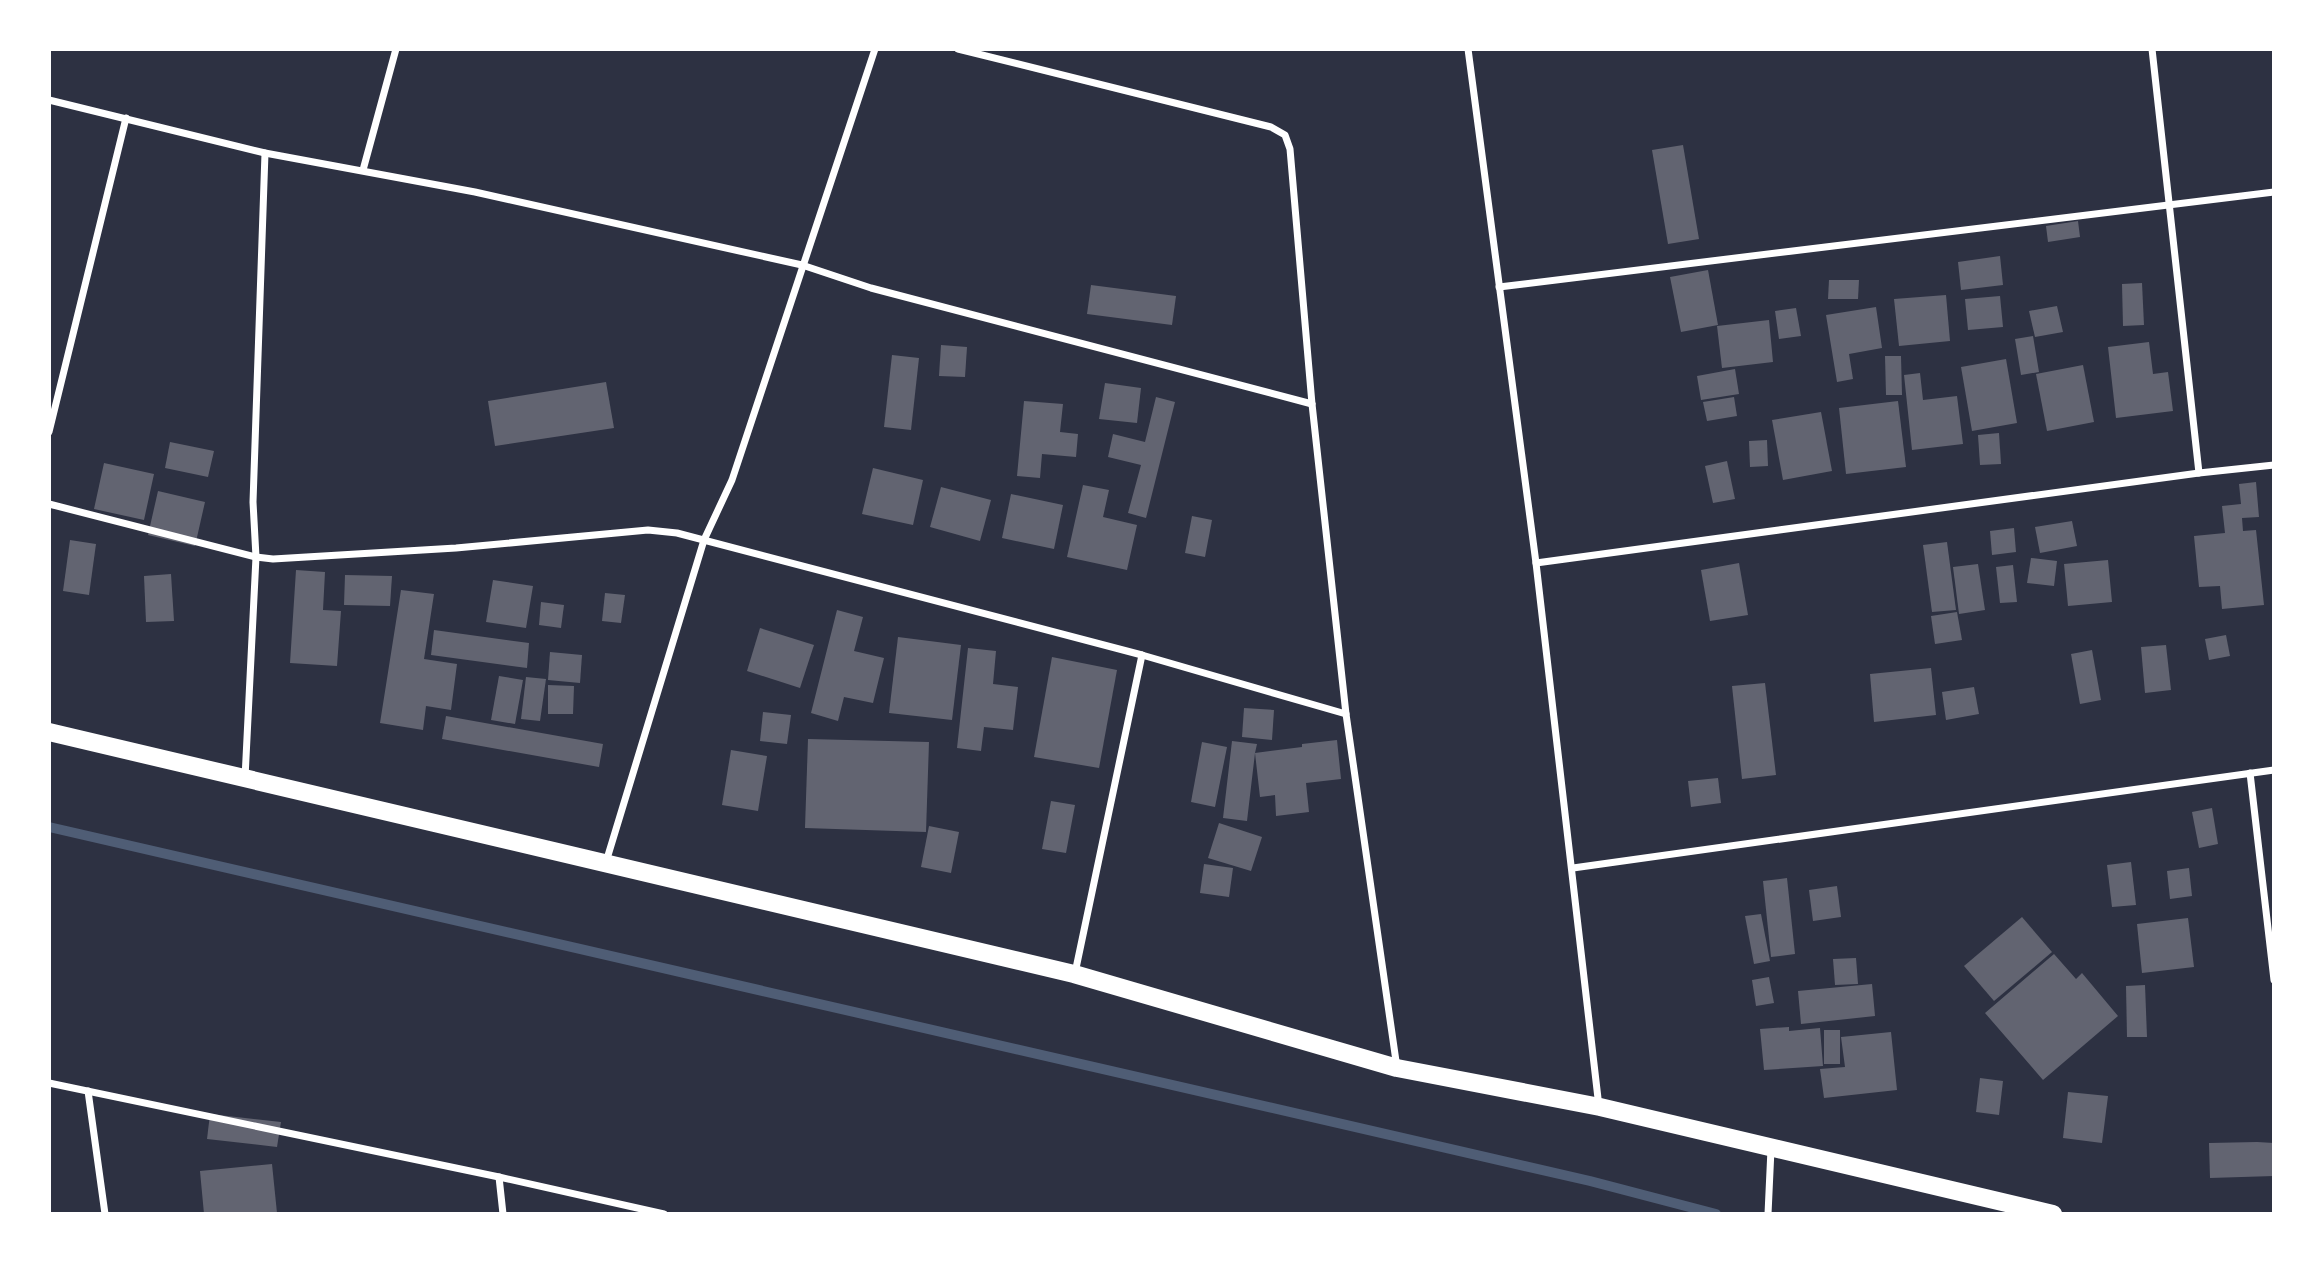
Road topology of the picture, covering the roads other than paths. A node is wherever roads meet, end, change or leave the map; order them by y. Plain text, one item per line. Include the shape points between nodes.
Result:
1 (396, 49) edge
2 (875, 49) edge
3 (958, 49) edge
4 (1468, 49) edge
5 (2152, 49) edge
6 (49, 100) edge
7 (126, 118) junction
8 (265, 153) junction
9 (363, 170) junction
10 (2274, 192) edge
11 (2169, 206) junction
12 (802, 265) junction
13 (1499, 287) junction
14 (1312, 404) junction
15 (49, 432) edge
16 (2274, 465) edge
17 (2199, 473) junction
18 (49, 504) edge
19 (704, 540) junction
20 (256, 557) junction
21 (1536, 563) junction
22 (1142, 655) junction
23 (1346, 714) junction
24 (49, 732) edge
25 (2274, 770) edge
26 (2250, 773) junction
27 (245, 779) junction
28 (605, 862) junction
29 (1573, 868) junction
30 (1074, 974) junction
31 (2274, 979) edge
32 (1397, 1069) junction
33 (49, 1083) edge
34 (88, 1091) junction
35 (1600, 1107) junction
36 (1771, 1149) junction
37 (499, 1177) junction
38 (105, 1214) edge
39 (503, 1214) edge
40 (664, 1214) edge
41 (1768, 1214) edge
42 (2053, 1214) edge

1 - 9 street
2 - 12 street
3 - 14 street via 1271,127 1285,135 1290,149
4 - 13 street
5 - 11 street
6 - 7 street
7 - 8 street
7 - 15 street
8 - 9 street
8 - 20 street via 253,502
9 - 12 street
10 - 11 street
11 - 13 street
11 - 17 street
12 - 14 street via 871,288
12 - 19 street via 732,480
13 - 21 street
14 - 23 street
16 - 17 street
17 - 21 street
18 - 20 street
19 - 20 street via 648,530 456,548
19 - 22 street
19 - 28 street
20 - 27 street
21 - 29 street
22 - 23 street
22 - 30 street
23 - 32 street
24 - 27 main road
25 - 26 street
26 - 29 street
26 - 31 street
27 - 28 main road
28 - 30 main road
29 - 35 street
30 - 32 main road
32 - 35 main road
33 - 34 street
34 - 37 street
34 - 38 street
35 - 36 main road
36 - 41 street
36 - 42 main road
37 - 39 street
37 - 40 street

